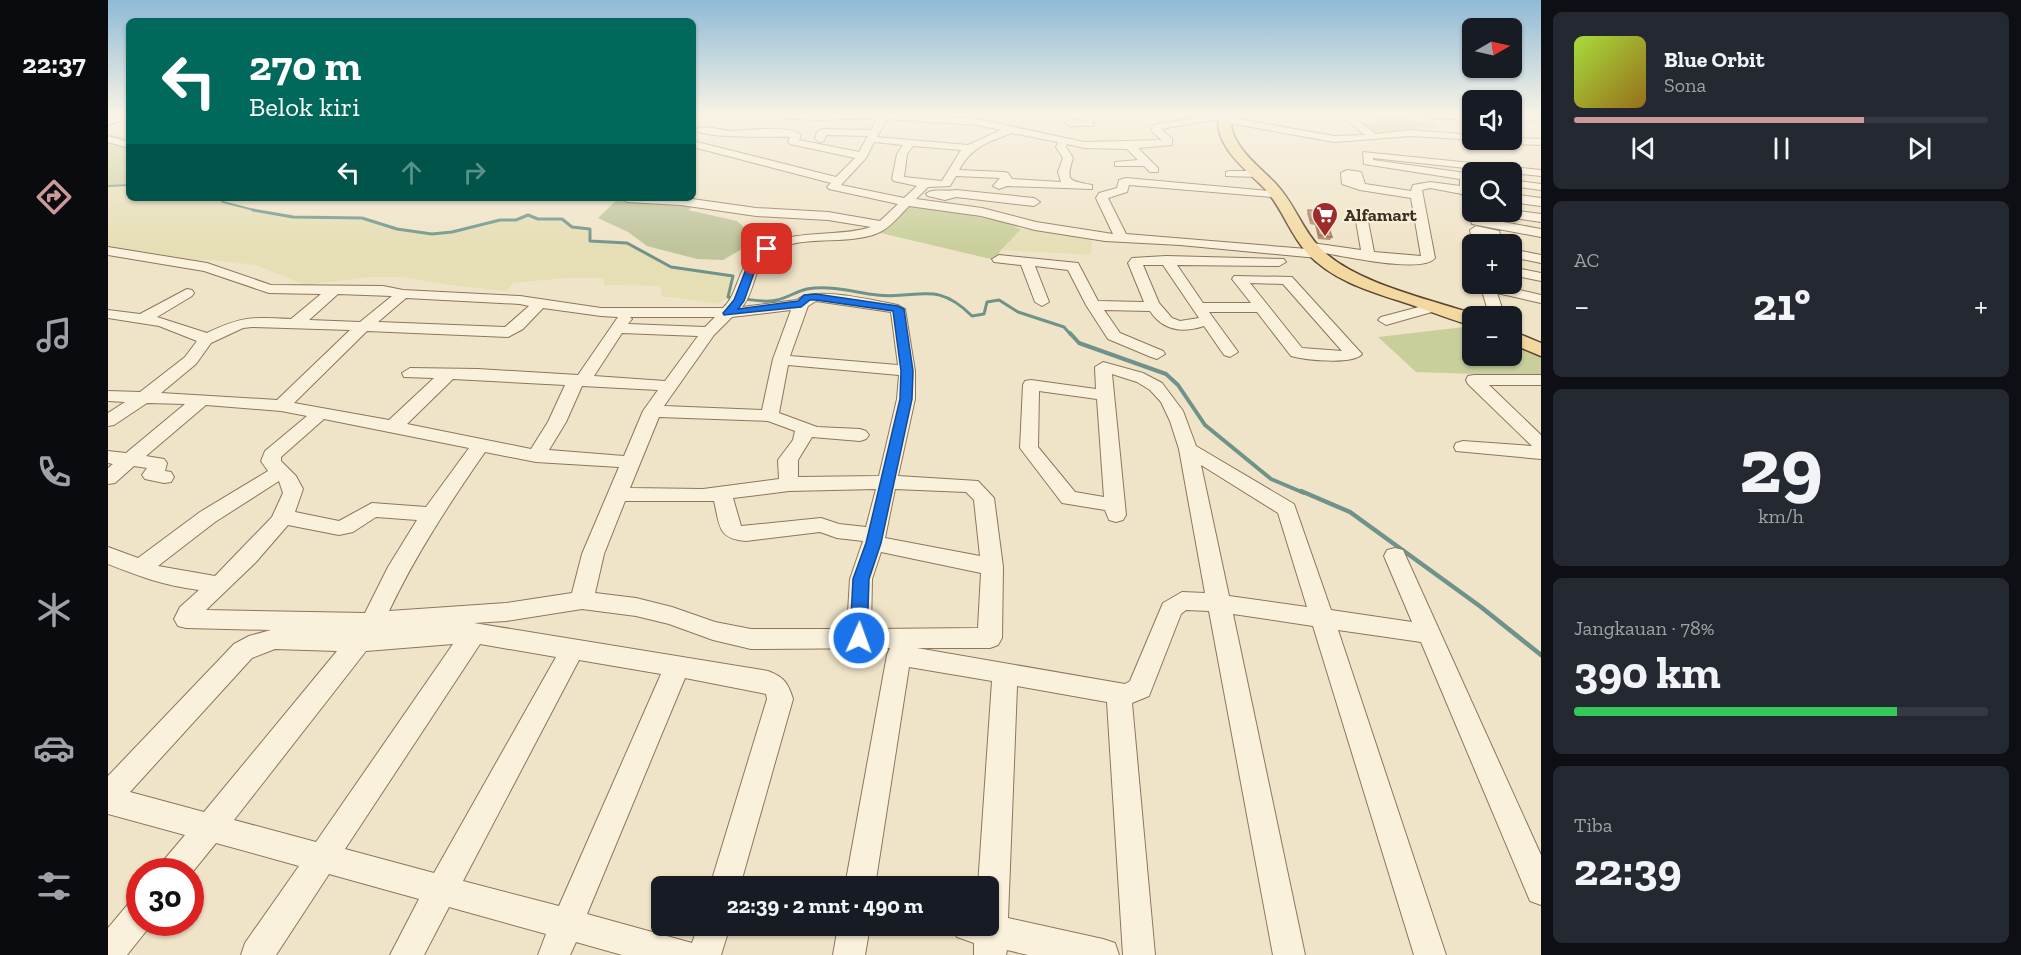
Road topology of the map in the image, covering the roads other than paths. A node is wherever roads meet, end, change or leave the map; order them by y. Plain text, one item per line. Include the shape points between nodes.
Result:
1 (753, 160) edge
2 (777, 160) edge
3 (858, 160) edge
4 (901, 160) edge
5 (960, 160) edge
6 (1067, 160) edge
7 (1144, 160) edge
8 (1245, 160) edge
9 (1368, 160) edge
10 (1432, 160) edge
11 (1460, 162) junction
12 (770, 164) junction
13 (1010, 164) dead end
14 (1119, 164) dead end
15 (1462, 166) edge
16 (954, 173) junction
17 (1541, 173) edge
18 (1230, 174) dead end
19 (1259, 174) junction
20 (1462, 176) edge
21 (837, 181) junction
22 (1001, 182) junction
23 (1070, 184) junction
24 (1522, 184) edge
25 (1088, 187) dead end
26 (1360, 187) dead end
27 (1541, 187) edge
28 (1462, 191) edge
29 (917, 193) junction
30 (1416, 195) junction
31 (1279, 196) junction
32 (1522, 199) edge
33 (681, 201) edge
34 (1034, 202) dead end
35 (1541, 202) edge
36 (1522, 215) edge
37 (1541, 218) edge
38 (1362, 221) dead end
39 (1482, 222) edge
40 (882, 225) junction
41 (1541, 232) edge
42 (1477, 234) edge
43 (1496, 234) edge
44 (1122, 239) junction
45 (1522, 239) edge
46 (1541, 243) edge
47 (108, 251) edge
48 (1368, 254) junction
49 (1319, 255) junction
50 (1522, 255) edge
51 (999, 259) dead end
52 (1541, 259) edge
53 (1166, 260) junction
54 (1026, 261) junction
55 (1522, 273) edge
56 (1541, 277) edge
57 (335, 289) junction
58 (187, 293) dead end
59 (403, 294) junction
60 (1522, 294) edge
61 (1541, 299) edge
62 (1042, 302) dead end
63 (736, 303) junction
64 (539, 304) junction
65 (801, 304) junction
66 (1093, 305) junction
67 (1154, 307) junction
68 (1198, 307) junction
69 (1434, 307) junction
70 (1259, 308) junction
71 (630, 312) junction
72 (108, 314) edge
73 (1462, 315) edge
74 (143, 319) junction
75 (1207, 320) junction
76 (1386, 320) dead end
77 (297, 322) junction
78 (364, 325) junction
79 (617, 328) junction
80 (709, 332) junction
81 (205, 340) junction
82 (1522, 341) edge
83 (1541, 350) edge
84 (1230, 352) dead end
85 (1157, 354) dead end
86 (781, 360) junction
87 (907, 371) junction
88 (410, 373) dead end
89 (448, 374) junction
90 (1541, 380) edge
91 (579, 381) junction
92 (668, 386) junction
93 (1105, 395) junction
94 (108, 396) edge
95 (144, 397) junction
96 (201, 400) junction
97 (281, 406) junction
98 (652, 411) junction
99 (322, 412) junction
100 (770, 416) junction
101 (108, 421) edge
102 (393, 427) junction
103 (805, 429) junction
104 (860, 435) dead end
105 (1537, 438) edge
106 (480, 446) junction
107 (1463, 447) dead end
108 (1188, 449) junction
109 (1541, 453) edge
110 (536, 456) junction
111 (108, 457) edge
112 (131, 459) junction
113 (629, 462) junction
114 (281, 472) junction
115 (164, 477) dead end
116 (108, 478) edge
117 (886, 482) junction
118 (789, 484) junction
119 (616, 494) junction
120 (722, 494) junction
121 (431, 514) junction
122 (283, 517) junction
123 (874, 539) junction
124 (108, 555) edge
125 (1395, 556) dead end
126 (992, 567) junction
127 (139, 569) junction
128 (220, 585) junction
129 (582, 600) junction
130 (1218, 603) junction
131 (1324, 618) junction
132 (366, 631) junction
133 (474, 633) junction
134 (1429, 634) junction
135 (859, 638) junction
136 (573, 650) junction
137 (677, 667) junction
138 (1005, 674) junction
139 (1119, 696) junction
140 (108, 798) edge
141 (209, 828) junction
142 (185, 858) edge
143 (322, 858) junction
144 (728, 876) edge
145 (862, 876) edge
146 (441, 890) junction
147 (1541, 890) edge
148 (567, 924) junction
149 (126, 931) edge
150 (711, 936) edge
151 (852, 936) edge
152 (983, 937) edge
153 (108, 953) edge
154 (257, 955) edge
155 (406, 955) edge
156 (554, 955) edge
157 (681, 955) edge
158 (705, 955) edge
159 (849, 955) edge
160 (1103, 955) edge
161 (1139, 955) edge
162 (1289, 955) edge
163 (1430, 955) edge

1 - 12 street
2 - 12 street
3 - 21 street
4 - 29 street via 898,179
5 - 16 street
6 - 23 street via 1062,174
7 - 14 street via 1151,166
8 - 19 main road
9 - 20 street
10 - 11 street
11 - 15 street
11 - 17 street
12 - 21 street
13 - 22 street
16 - 22 street
16 - 29 street via 945,185
18 - 19 street
19 - 31 main road
21 - 29 street via 834,187
22 - 23 street via 1062,187
23 - 25 street
24 - 27 street
26 - 30 street
28 - 30 street via 1423,185 1417,187
29 - 34 street
29 - 40 street
29 - 44 street via 1035,226
30 - 48 street via 1428,258 1419,262
31 - 44 street via 1126,181 1123,190 1102,198
31 - 49 main road via 1295,227
32 - 35 street
33 - 40 street
36 - 37 street
38 - 48 street
39 - 41 street
40 - 63 street via 867,232 798,239 767,249 753,264
42 - 43 street via 1476,230
44 - 49 street
45 - 46 street
47 - 57 street via 207,267 269,288
48 - 49 street
49 - 53 street
49 - 69 main road via 1350,278
50 - 52 street
51 - 54 street
53 - 67 street via 1135,263
53 - 68 street
54 - 62 street
54 - 66 street via 1073,266
55 - 56 street
57 - 59 street
57 - 77 street
58 - 74 street
59 - 64 street
59 - 78 street
60 - 61 street
63 - 65 street
63 - 71 street
63 - 80 street
64 - 71 street
64 - 78 street via 510,332
65 - 86 street
65 - 87 street via 807,298 823,297 898,309
66 - 67 street
66 - 85 street via 1114,336
67 - 75 street via 1165,321 1176,326 1193,326
68 - 70 street
68 - 75 street
69 - 73 main road
69 - 76 street
70 - 70 street via 1297,353 1354,354 1287,280 1239,279
71 - 79 street
72 - 74 street
74 - 81 street via 183,328
75 - 84 street
77 - 78 street
77 - 81 street via 243,323
78 - 97 street
79 - 80 street
79 - 91 street
80 - 92 street
81 - 95 street via 197,356
82 - 83 main road
86 - 87 street
86 - 100 street
87 - 117 street via 906,399
88 - 89 street
89 - 91 street
89 - 102 street
90 - 105 street via 1474,380
91 - 92 street
91 - 110 street
92 - 98 street
93 - 93 street via 1115,510 1069,498 1029,448 1031,385
93 - 108 street via 1103,367 1149,381 1161,391 1182,427
94 - 95 street
95 - 96 street
95 - 101 street
96 - 97 street
96 - 112 street
97 - 99 street
98 - 100 street
98 - 113 street
99 - 102 street
99 - 114 street via 272,455 270,461
100 - 103 street
102 - 106 street
103 - 104 street
103 - 118 street via 802,441 788,460
106 - 110 street
106 - 121 street
107 - 109 street
108 - 130 street
108 - 131 street via 1287,509
110 - 113 street
111 - 112 street
112 - 115 street via 157,463 152,475
112 - 116 street
113 - 119 street
114 - 122 street via 292,485 293,494
114 - 127 street via 176,538
117 - 118 street
117 - 123 street
117 - 126 street via 960,484 980,492 984,498
118 - 120 street
119 - 120 street
119 - 129 street via 593,554
120 - 123 street via 735,533 821,525
121 - 122 street via 372,510 339,528
121 - 132 street
122 - 128 street
123 - 126 street
123 - 135 street via 861,579
124 - 127 street
125 - 134 street
126 - 135 street via 990,638
127 - 128 street via 164,577
128 - 132 street via 186,619 342,624
129 - 132 street
129 - 135 street via 636,607 751,639
130 - 131 street
130 - 139 street via 1182,601 1171,609 1140,688
130 - 162 street
131 - 134 street
131 - 163 street
132 - 133 street
132 - 140 street via 276,639 243,651
132 - 141 street
133 - 136 street
133 - 143 street
134 - 147 street
136 - 137 street
136 - 146 street
137 - 144 street via 768,682 777,688 780,699
137 - 148 street
138 - 139 street via 1099,689
138 - 145 street via 899,655
138 - 152 street
139 - 161 street
140 - 141 street
141 - 142 street
141 - 143 street
143 - 146 street
143 - 154 street
146 - 148 street
146 - 155 street
148 - 156 street
148 - 157 street
149 - 153 street
150 - 158 street
151 - 159 street
152 - 160 street

